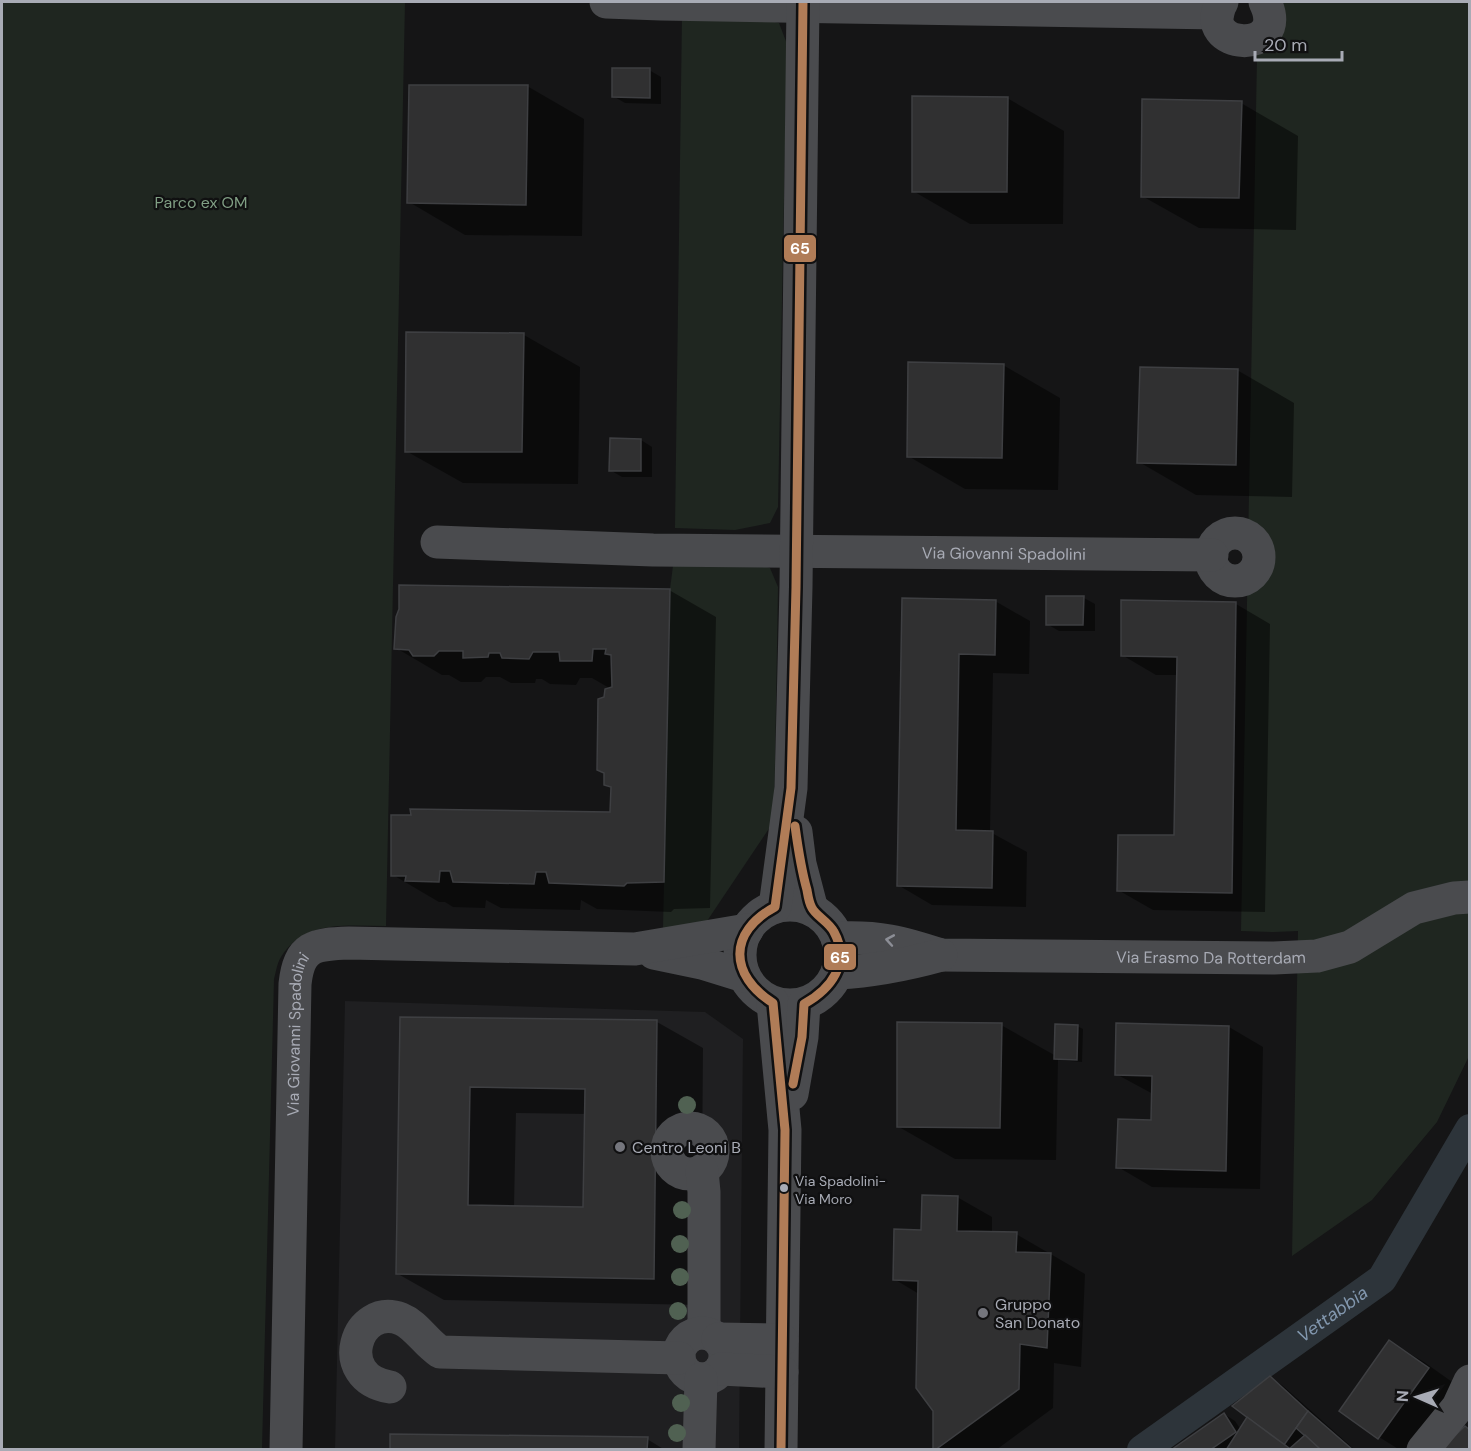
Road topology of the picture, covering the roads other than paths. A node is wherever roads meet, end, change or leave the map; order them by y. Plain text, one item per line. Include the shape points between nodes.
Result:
1 (606, 2) edge
2 (1265, 2) edge
3 (803, 4) edge
4 (1220, 7) edge
5 (437, 542) dead end
6 (797, 552) junction
7 (1212, 555) dead end
8 (791, 788) junction
9 (1470, 897) edge
10 (775, 908) junction
11 (812, 910) junction
12 (747, 930) junction
13 (837, 938) junction
14 (635, 948) junction
15 (941, 955) junction
16 (837, 973) junction
17 (744, 976) junction
18 (789, 1003) junction
19 (702, 1171) dead end
20 (705, 1356) junction
21 (782, 1356) junction
22 (1470, 1381) edge
23 (390, 1387) dead end
24 (286, 1449) edge
25 (699, 1449) edge
26 (780, 1449) edge
27 (1423, 1449) edge

1 - 3 street
2 - 4 street via 1270,17 1268,26 1250,41 1242,42 1221,29
3 - 4 street
3 - 6 street
5 - 6 street, Via Giovanni Spadolini
6 - 7 street, Via Giovanni Spadolini
6 - 8 street
8 - 10 street
8 - 11 street via 800,864
9 - 15 street, Via Erasmo Da Rotterdam via 1414,908 1350,948 1317,956
10 - 11 street via 794,905
10 - 12 street via 759,916
11 - 13 street via 829,924
12 - 14 street, Via Giovanni Spadolini
12 - 17 street via 740,952
15 -> 13 street, Via Erasmo Da Rotterdam via 875,938
13 - 16 street
14 - 17 street, Via Giovanni Spadolini
14 - 24 street, Via Giovanni Spadolini via 349,943 314,947 302,956 294,984
15 - 16 street, Via Erasmo Da Rotterdam via 874,971
16 - 18 street via 815,999
17 - 18 street, Via Giovanni Spadolini via 753,990
18 - 21 street via 802,1037 785,1130
19 - 20 street
20 - 21 street
20 - 23 street via 440,1352 412,1325 397,1317 387,1317 363,1330 355,1354 367,1378
20 - 25 street
21 - 26 street
22 - 27 street via 1458,1407

